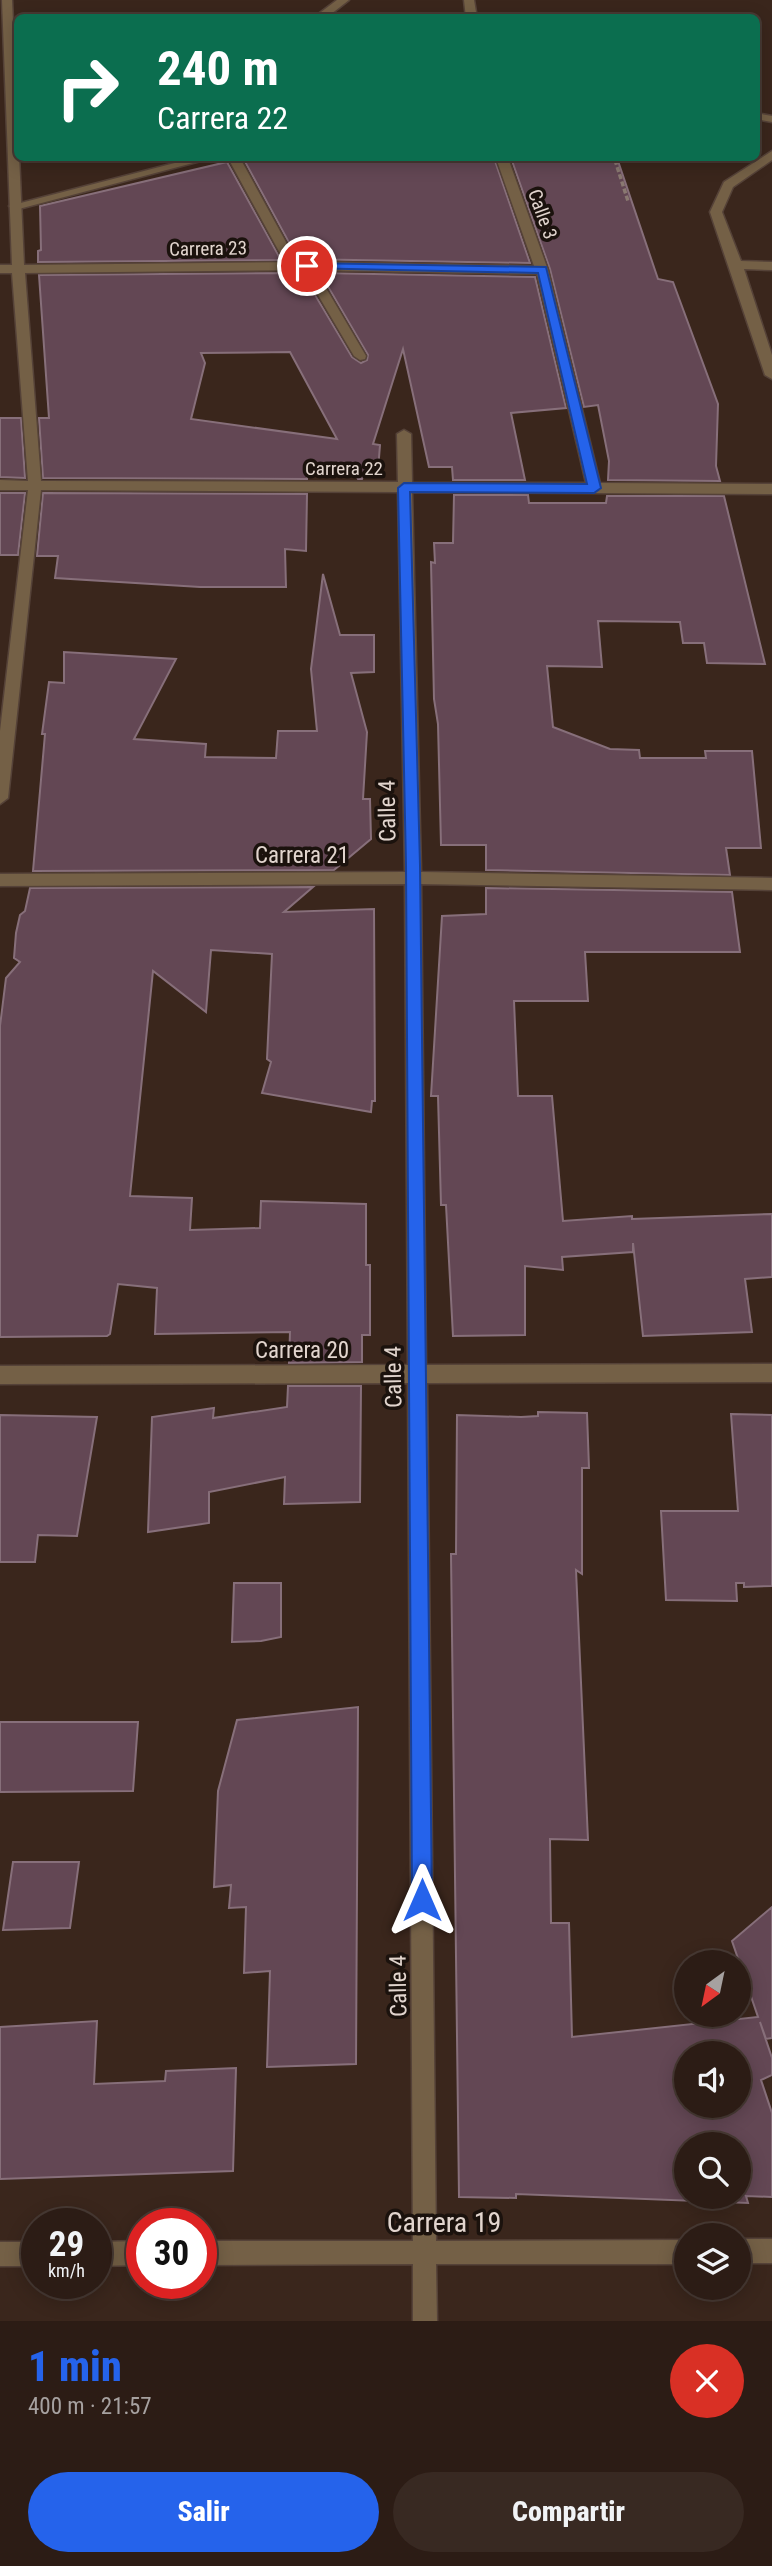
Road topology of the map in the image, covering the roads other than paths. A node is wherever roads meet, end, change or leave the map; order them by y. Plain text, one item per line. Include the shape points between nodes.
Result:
1 (7, 0) edge
2 (344, 0) edge
3 (324, 14) edge
4 (9, 100) edge
5 (772, 155) edge
6 (194, 161) edge
7 (236, 161) edge
8 (503, 161) edge
9 (15, 206) junction
10 (736, 265) junction
11 (300, 266) junction
12 (772, 266) edge
13 (0, 269) edge
14 (18, 269) junction
15 (542, 270) junction
16 (360, 356) dead end
17 (772, 375) edge
18 (404, 434) dead end
19 (0, 485) edge
20 (35, 486) junction
21 (404, 488) junction
22 (594, 488) junction
23 (772, 489) edge
24 (0, 798) edge
25 (413, 878) junction
26 (0, 880) edge
27 (772, 884) edge
28 (772, 1373) edge
29 (417, 1374) junction
30 (0, 1375) edge
31 (772, 2251) edge
32 (425, 2252) junction
33 (674, 2252) edge
34 (751, 2252) edge
35 (217, 2253) edge
36 (0, 2254) edge
37 (21, 2254) edge
38 (425, 2321) edge

1 - 4 street
2 - 3 street
4 - 9 street
5 - 10 street via 728,186 716,212
6 - 9 street
7 - 11 street
8 - 15 street, Calle 3
9 - 14 street
10 - 12 street
10 - 17 street
11 - 14 street, Carrera 23
11 - 15 street, Carrera 23
11 - 16 street
13 - 14 street, Carrera 23
14 - 20 street
15 - 22 street, Calle 3
18 - 21 street, Calle 4
19 - 20 street, Carrera 22
20 - 21 street, Carrera 22
20 - 24 street
21 - 22 street, Carrera 22
21 - 25 street, Calle 4
22 - 23 street, Carrera 22
25 - 26 street, Carrera 21
25 - 27 street, Carrera 21
25 - 29 street, Calle 4
28 - 29 street, Carrera 20
29 - 30 street, Carrera 20
29 - 32 street, Calle 4
31 - 34 street
32 - 33 street, Carrera 19
32 - 35 street, Carrera 19
32 - 38 street, Calle 4
36 - 37 street

